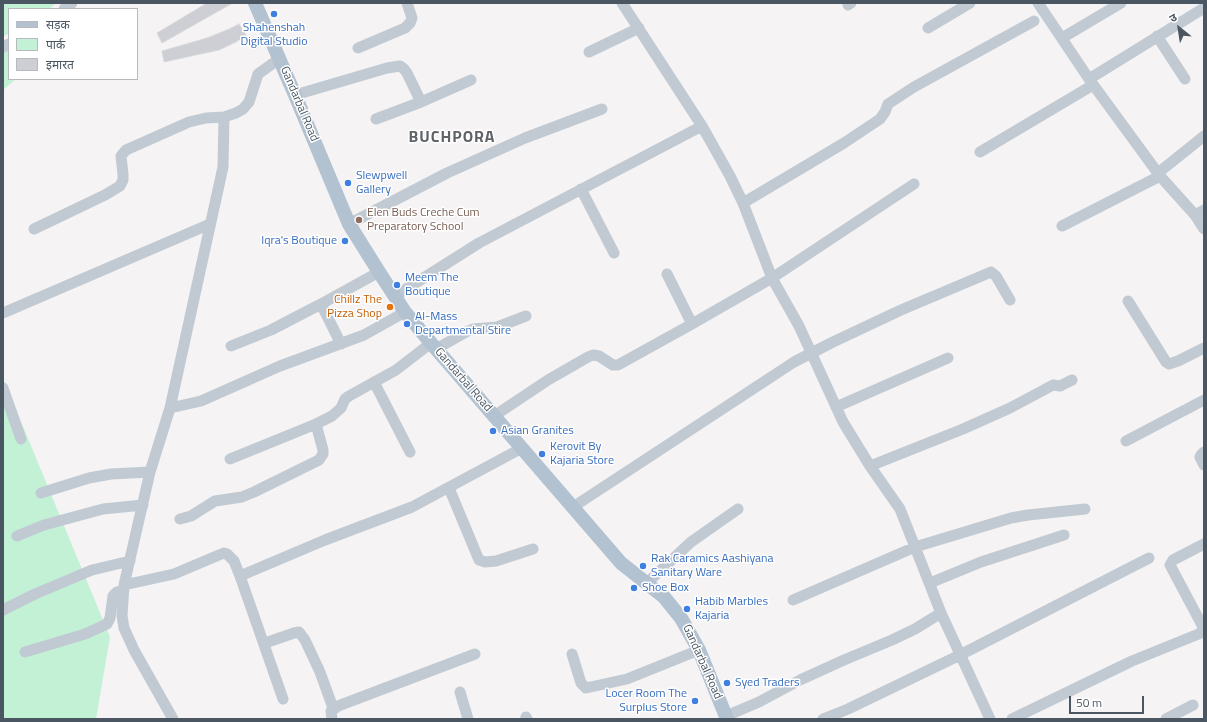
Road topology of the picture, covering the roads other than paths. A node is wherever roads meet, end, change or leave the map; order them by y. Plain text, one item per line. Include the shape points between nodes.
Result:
1 (255, 3) edge
2 (406, 3) edge
3 (622, 3) edge
4 (970, 3) edge
5 (1038, 3) edge
6 (1121, 3) edge
7 (1204, 8) edge
8 (1034, 21) dead end
9 (639, 28) junction
10 (928, 28) dead end
11 (1157, 36) junction
12 (1062, 38) junction
13 (358, 48) dead end
14 (589, 52) dead end
15 (279, 59) junction
16 (1185, 79) dead end
17 (471, 80) dead end
18 (1091, 82) junction
19 (296, 95) junction
20 (421, 102) junction
21 (602, 109) dead end
22 (224, 117) junction
23 (376, 119) dead end
24 (702, 126) junction
25 (1204, 136) edge
26 (980, 152) dead end
27 (1159, 175) junction
28 (914, 184) dead end
29 (581, 189) junction
30 (743, 203) junction
31 (1199, 212) edge
32 (210, 224) junction
33 (348, 224) junction
34 (1062, 226) dead end
35 (34, 229) dead end
36 (1204, 230) edge
37 (614, 253) dead end
38 (379, 272) junction
39 (667, 274) dead end
40 (772, 278) junction
41 (395, 296) junction
42 (1010, 300) dead end
43 (1128, 302) dead end
44 (321, 304) junction
45 (405, 312) junction
46 (3, 313) edge
47 (526, 316) dead end
48 (692, 324) junction
49 (341, 344) junction
50 (231, 346) dead end
51 (434, 346) junction
52 (1204, 348) edge
53 (812, 353) junction
54 (948, 358) dead end
55 (1072, 380) dead end
56 (374, 382) junction
57 (3, 388) edge
58 (1204, 400) edge
59 (170, 408) junction
60 (836, 408) junction
61 (494, 416) junction
62 (316, 424) junction
63 (21, 439) dead end
64 (1126, 441) dead end
65 (522, 448) junction
66 (410, 452) dead end
67 (1204, 452) edge
68 (230, 459) dead end
69 (1204, 465) edge
70 (870, 466) junction
71 (150, 472) junction
72 (449, 488) junction
73 (41, 493) dead end
74 (143, 505) junction
75 (573, 507) junction
76 (738, 509) dead end
77 (1085, 509) dead end
78 (180, 519) dead end
79 (1064, 535) dead end
80 (17, 536) dead end
81 (1204, 544) edge
82 (915, 547) junction
83 (533, 549) dead end
84 (1149, 558) dead end
85 (130, 561) junction
86 (240, 576) junction
87 (647, 583) junction
88 (930, 583) junction
89 (124, 588) junction
90 (793, 600) dead end
91 (3, 610) edge
92 (941, 613) junction
93 (265, 643) junction
94 (698, 650) junction
95 (25, 652) dead end
96 (475, 654) dead end
97 (572, 654) dead end
98 (960, 655) junction
99 (460, 692) dead end
100 (282, 699) dead end
101 (1193, 704) dead end
102 (333, 714) edge
103 (726, 718) edge
104 (173, 719) edge
105 (468, 719) edge
106 (823, 719) edge
107 (990, 719) edge
108 (1012, 719) edge
109 (1166, 719) edge

1 - 15 main road, Gandarbal Road
2 - 13 street via 412,18 405,28
3 - 9 street
4 - 10 street
5 - 12 street
6 - 12 street
7 - 11 street
8 - 30 street via 914,87 888,104 880,119
9 - 14 street
9 - 24 street
11 - 16 street
11 - 18 street
12 - 18 street
15 - 19 main road, Gandarbal Road
15 - 22 street via 258,74 249,102 243,109
17 - 20 street
18 - 26 street
18 - 27 street
19 - 20 street via 400,66 407,72
19 - 33 main road, Gandarbal Road
20 - 23 street
21 - 33 street via 525,138 447,173
22 - 32 street via 223,167
22 - 35 street via 189,122 126,150 121,156 123,180 120,186
24 - 29 street
24 - 30 street
25 - 27 street
27 - 31 street
27 - 34 street
28 - 40 street
29 - 37 street
29 - 41 street via 479,243
30 - 40 street
31 - 36 street
32 - 46 street
32 - 59 street
33 - 38 main road, Gandarbal Road
38 - 41 main road, Gandarbal Road
38 - 44 street
39 - 48 street
40 - 48 street
40 - 53 street
41 - 45 main road, Gandarbal Road
42 - 53 street via 995,274 991,272 901,310
43 - 52 street via 1169,364
44 - 49 street
44 - 50 street via 271,330
45 - 49 street via 364,335
45 - 51 main road, Gandarbal Road
47 - 51 street via 497,326 473,329
48 - 61 street via 618,365 613,365 599,356 588,357
49 - 59 street via 280,366 201,400
51 - 56 street
51 - 61 main road, Gandarbal Road
53 - 60 street
53 - 75 street via 762,382
54 - 60 street
55 - 70 street via 1060,386 1052,385 1010,408
56 - 62 street via 349,396 337,412
56 - 66 street
57 - 63 street
58 - 64 street
59 - 71 street
60 - 70 street
61 - 65 main road, Gandarbal Road
62 - 68 street
62 - 78 street via 324,454 318,460 254,492 242,497 215,501
65 - 72 street
65 - 75 main road, Gandarbal Road
67 - 69 street via 1200,458
70 - 82 street via 896,502
71 - 73 street via 89,478
71 - 74 street
72 - 83 street via 479,560 496,561
72 - 86 street via 412,507
74 - 80 street via 103,509 44,525
74 - 85 street
75 - 87 main road, Gandarbal Road via 621,562
76 - 87 street via 691,542
77 - 82 street via 1011,518
79 - 88 street via 981,562
81 - 108 street via 1173,560 1170,565 1203,627 1201,633 1132,661
82 - 88 street
82 - 90 street
84 - 98 street
85 - 89 street
85 - 91 street via 92,570
86 - 89 street via 230,556 224,553 174,574
86 - 93 street
87 - 94 main road, Gandarbal Road via 664,597 681,618
88 - 92 street
89 - 95 street via 113,596 107,624 85,634
89 - 104 street via 124,628
92 - 98 street
92 - 103 street via 898,638 800,680
93 - 100 street
93 - 102 street via 299,632 320,672
94 - 97 street via 628,678 586,688 581,683
94 - 103 main road, Gandarbal Road
96 - 102 street
98 - 106 street
98 - 107 street
99 - 105 street
101 - 109 street

